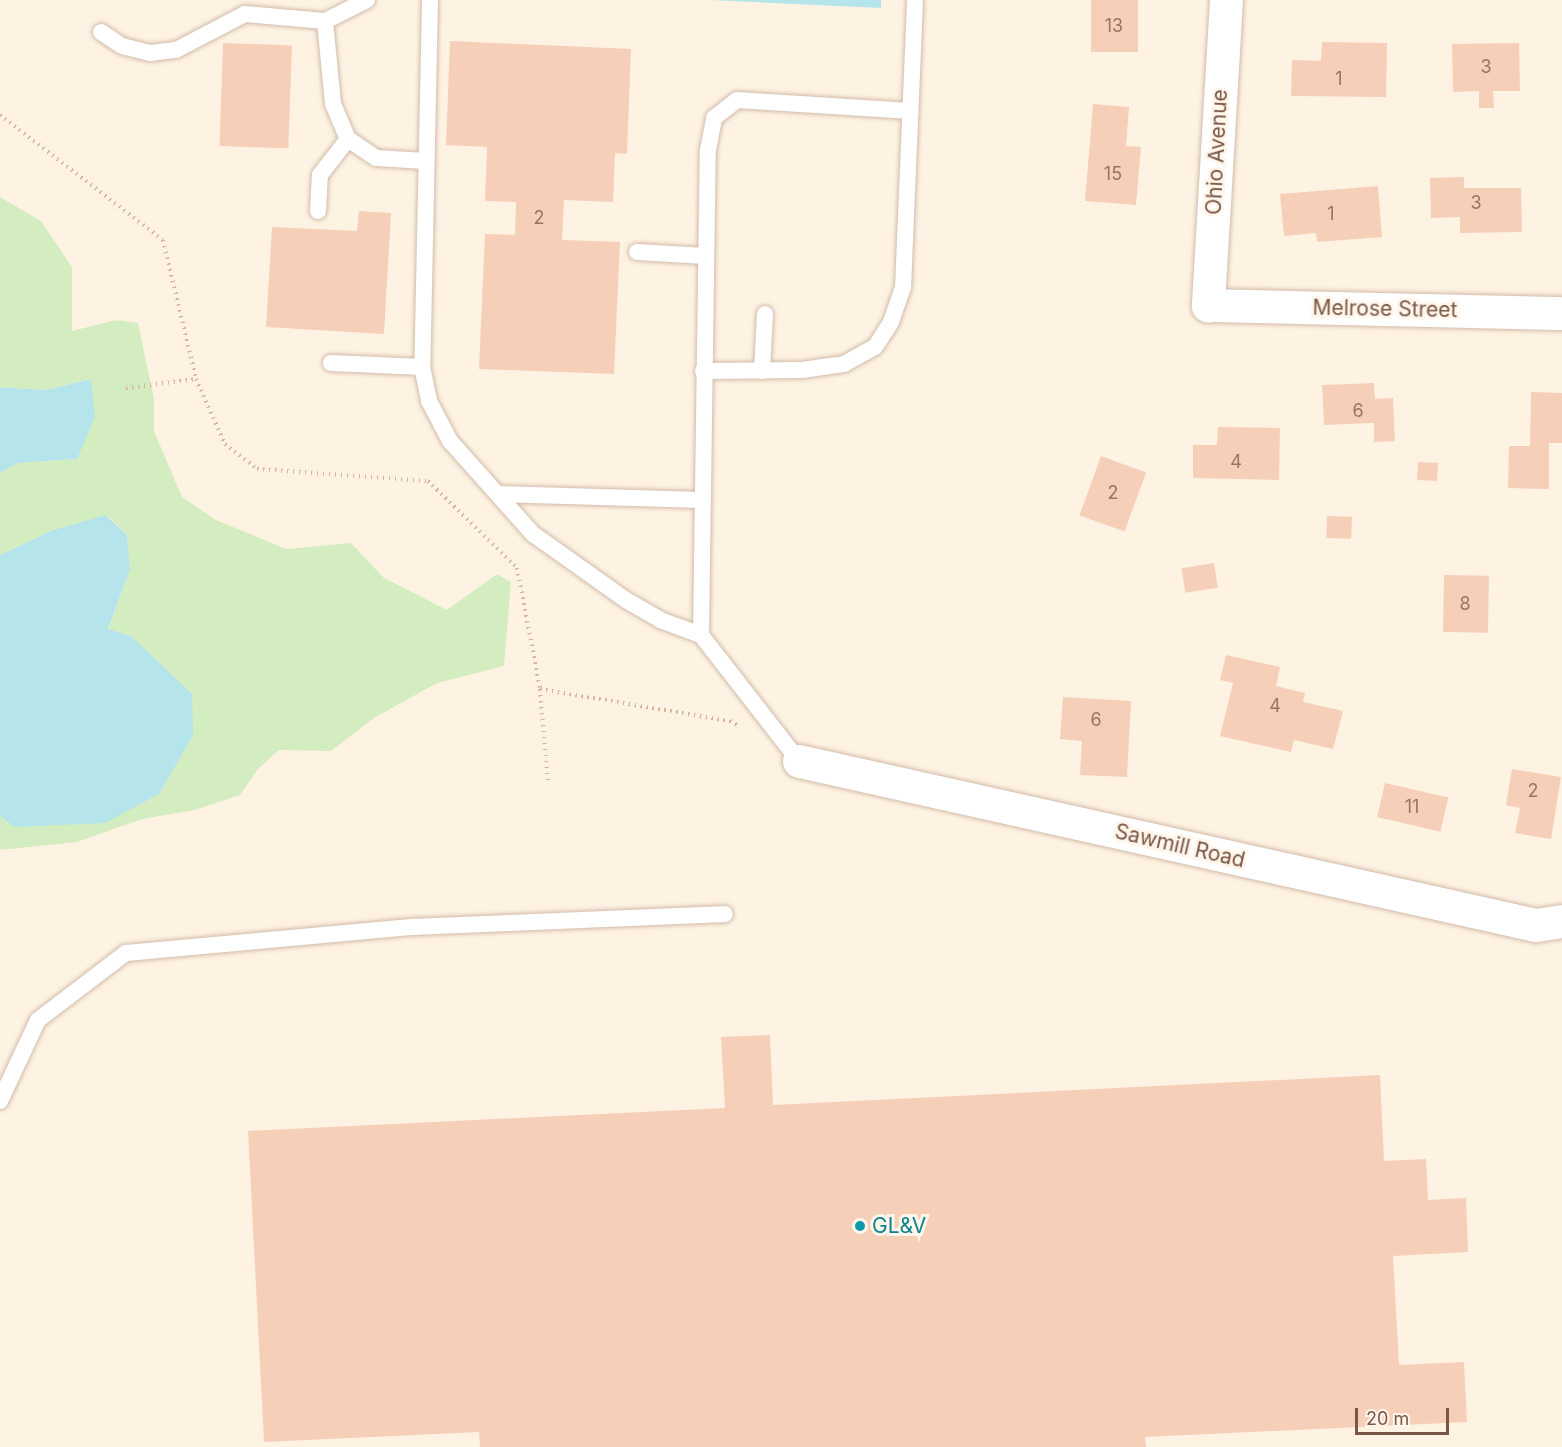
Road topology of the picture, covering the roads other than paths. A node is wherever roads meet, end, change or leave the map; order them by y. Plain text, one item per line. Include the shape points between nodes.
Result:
1 (367, 0) edge
2 (430, 0) edge
3 (915, 0) edge
4 (1226, 0) edge
5 (325, 21) junction
6 (101, 32) dead end
7 (911, 111) junction
8 (348, 139) junction
9 (426, 161) junction
10 (318, 211) dead end
11 (637, 252) dead end
12 (706, 256) junction
13 (1208, 305) joint
14 (1562, 313) edge
15 (765, 314) dead end
16 (331, 363) dead end
17 (422, 367) junction
18 (703, 371) junction
19 (762, 371) junction
20 (498, 494) junction
21 (702, 500) junction
22 (701, 635) junction
23 (799, 761) joint
24 (725, 914) dead end
25 (1562, 921) edge
26 (0, 1101) edge

1 - 5 lane
2 - 9 lane
3 - 7 lane
4 - 13 street, Ohio Avenue
5 - 6 lane via 245,14 176,50 150,53 122,46
5 - 8 lane via 333,104
7 - 12 lane via 737,100 714,118 708,150
7 - 19 lane via 903,288 891,322 875,346 844,364
8 - 9 lane via 376,158
8 - 10 lane via 320,175
9 - 17 lane
11 - 12 lane
12 - 18 lane
13 - 14 street, Melrose Street
15 - 19 lane
16 - 17 lane
17 - 20 lane via 429,401 450,441
18 - 19 lane
18 - 21 lane
20 - 21 lane
20 - 22 lane via 533,534 626,600 660,620
21 - 22 lane
22 - 23 lane
23 - 25 street, Sawmill Road via 1536,925
24 - 26 lane via 414,927 126,953 38,1020

